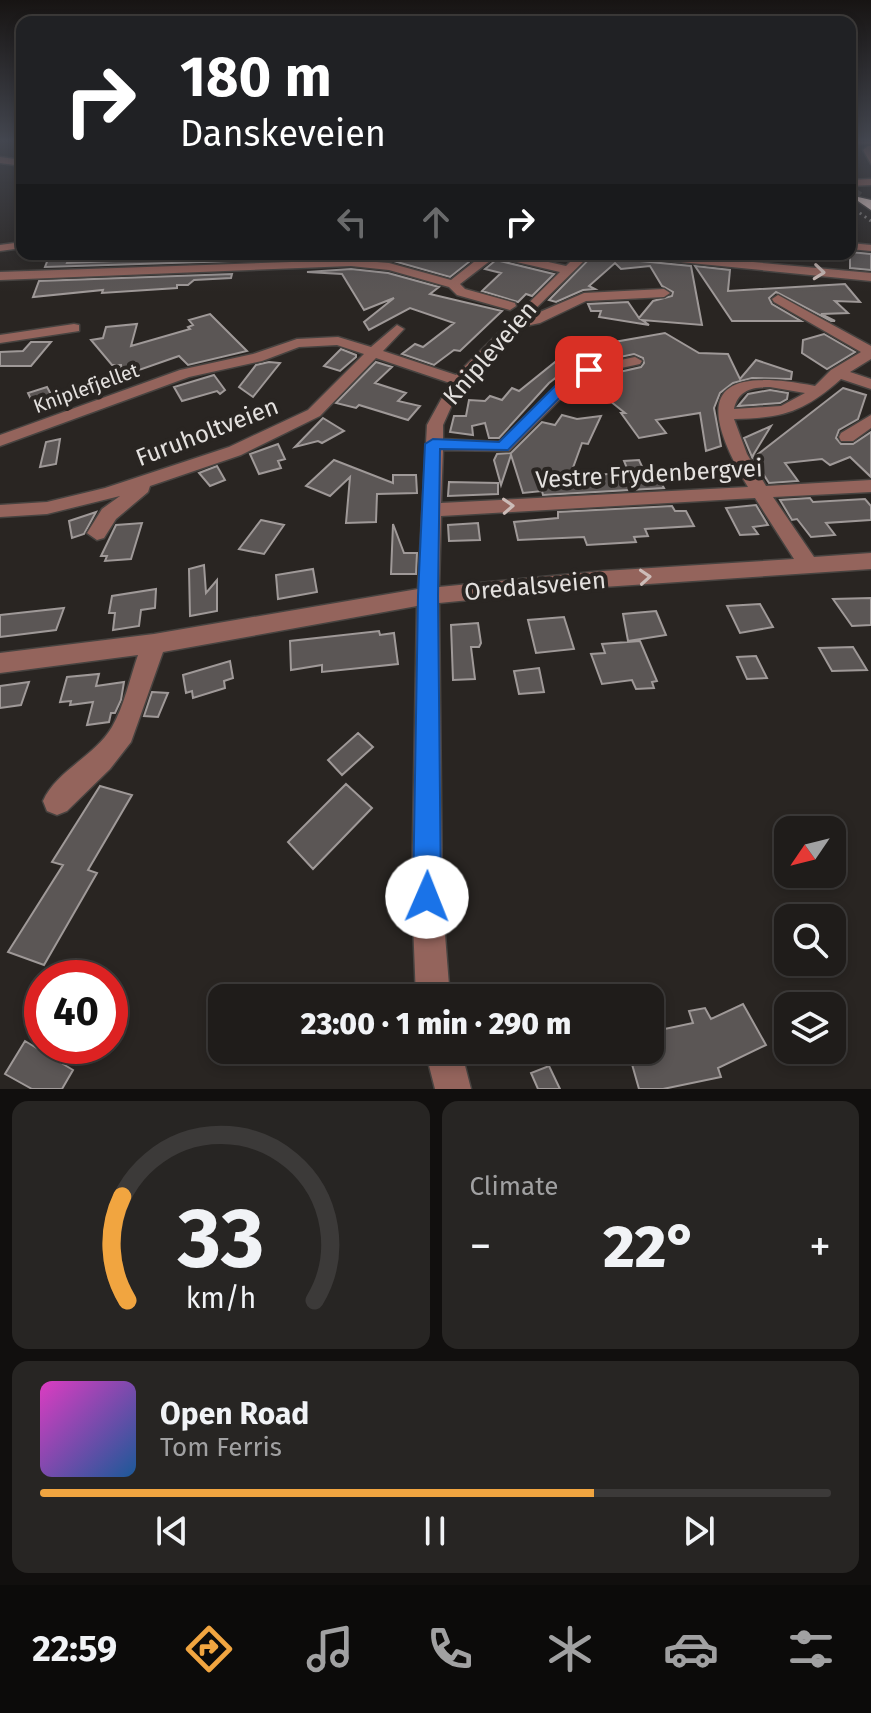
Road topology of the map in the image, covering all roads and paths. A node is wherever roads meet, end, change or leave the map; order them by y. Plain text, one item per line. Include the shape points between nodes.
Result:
1 (483, 260) edge
2 (524, 260) edge
3 (579, 260) edge
4 (693, 260) edge
5 (568, 270) junction
6 (0, 276) edge
7 (871, 277) edge
8 (453, 284) junction
9 (664, 293) dead end
10 (778, 299) dead end
11 (510, 306) dead end
12 (511, 325) junction
13 (74, 328) dead end
14 (397, 329) dead end
15 (0, 339) edge
16 (871, 352) edge
17 (372, 353) junction
18 (635, 361) dead end
19 (836, 373) junction
20 (459, 381) junction
21 (871, 384) edge
22 (816, 391) junction
23 (725, 414) junction
24 (871, 420) edge
25 (847, 437) dead end
26 (0, 441) edge
27 (433, 444) junction
28 (151, 481) junction
29 (871, 486) edge
30 (762, 491) junction
31 (430, 510) junction
32 (0, 511) edge
33 (97, 533) dead end
34 (871, 561) edge
35 (809, 566) junction
36 (428, 596) junction
37 (154, 644) junction
38 (0, 663) edge
39 (57, 801) dead end
40 (431, 984) edge
41 (447, 1064) edge
42 (453, 1089) edge

1 - 8 street
2 - 5 street
3 - 5 street, Knipleveien
4 -> 7 street
5 - 12 street, Knipleveien
6 - 8 street via 72,269 351,263
8 - 11 street via 461,292
9 - 12 street via 584,297
10 - 16 street
12 - 20 street, Knipleveien
13 - 15 street
14 - 17 street, Furuholtveien
16 - 19 street
17 - 20 street, Kniplefjellet
17 - 26 street, Kniplefjellet via 338,341 297,343 257,358 185,373
17 - 28 street, Furuholtveien via 297,424
18 - 27 street via 578,373 503,447
19 - 21 street
19 - 22 street
20 - 27 street, Knipleveien via 440,409
22 - 23 street via 786,410
22 - 23 street via 746,384 728,398
23 - 30 street
24 - 25 street
27 - 31 street, Knipleveien
28 - 32 street, Furuholtveien via 47,508
28 - 33 street via 109,514
29 - 30 street, Vestre Frydenbergvei
31 -> 30 street, Vestre Frydenbergvei
30 - 35 street
31 - 36 street, Knipleveien
34 - 35 street, Oredalsveien
36 -> 35 street, Oredalsveien
36 - 37 street, Oredalsveien
36 - 40 street, Knipleveien
37 - 38 street, Oredalsveien
37 - 39 street via 122,734
41 - 42 street

